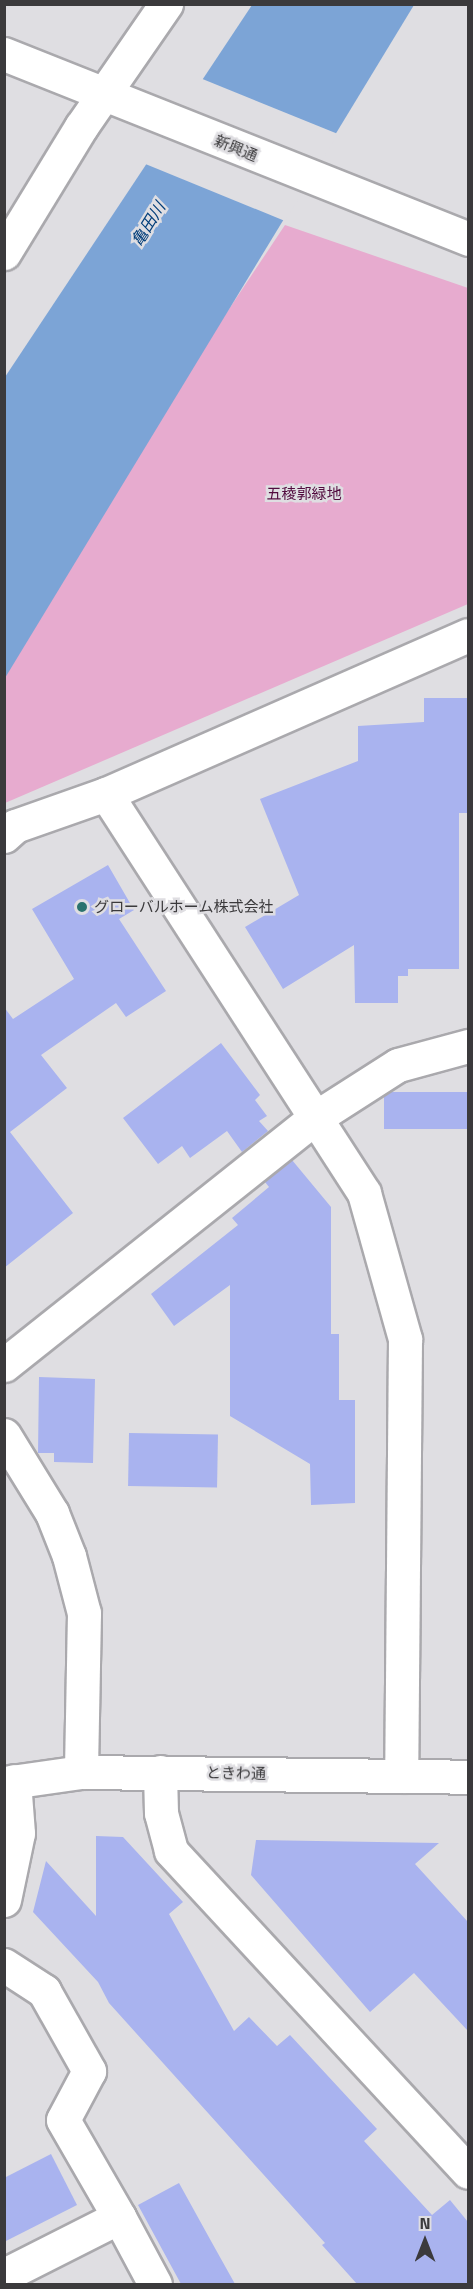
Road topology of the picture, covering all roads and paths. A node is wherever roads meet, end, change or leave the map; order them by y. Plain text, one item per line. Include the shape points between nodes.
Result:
1 (166, 4) edge
2 (4, 54) edge
3 (115, 99) junction
4 (468, 239) edge
5 (4, 254) edge
6 (468, 635) edge
7 (106, 794) junction
8 (4, 836) edge
9 (468, 1046) edge
10 (315, 1118) junction
11 (4, 1365) edge
12 (4, 1435) edge
13 (81, 1772) junction
14 (160, 1772) junction
15 (401, 1776) junction
16 (468, 1777) edge
17 (9, 1782) edge
18 (4, 1900) edge
19 (4, 1965) edge
20 (468, 2172) edge
21 (119, 2217) junction
22 (4, 2275) edge
23 (155, 2284) edge

1 - 3 street
2 - 3 street, 新興通
3 - 4 street, 新興通
3 - 5 street
6 - 7 street
7 - 8 street via 15,826
7 - 10 street
9 - 10 street via 398,1065
10 - 11 street
10 - 15 street via 364,1193 405,1339
12 - 13 street via 52,1514 69,1556 84,1613
13 - 14 street, ときわ通
13 - 17 street, ときわ通
14 - 15 street, ときわ通
14 - 20 street via 161,1813 171,1851
15 - 16 street, ときわ通
17 - 18 street via 18,1833
19 - 21 street via 44,1991 89,2071 63,2120
21 - 22 street
21 - 23 street

